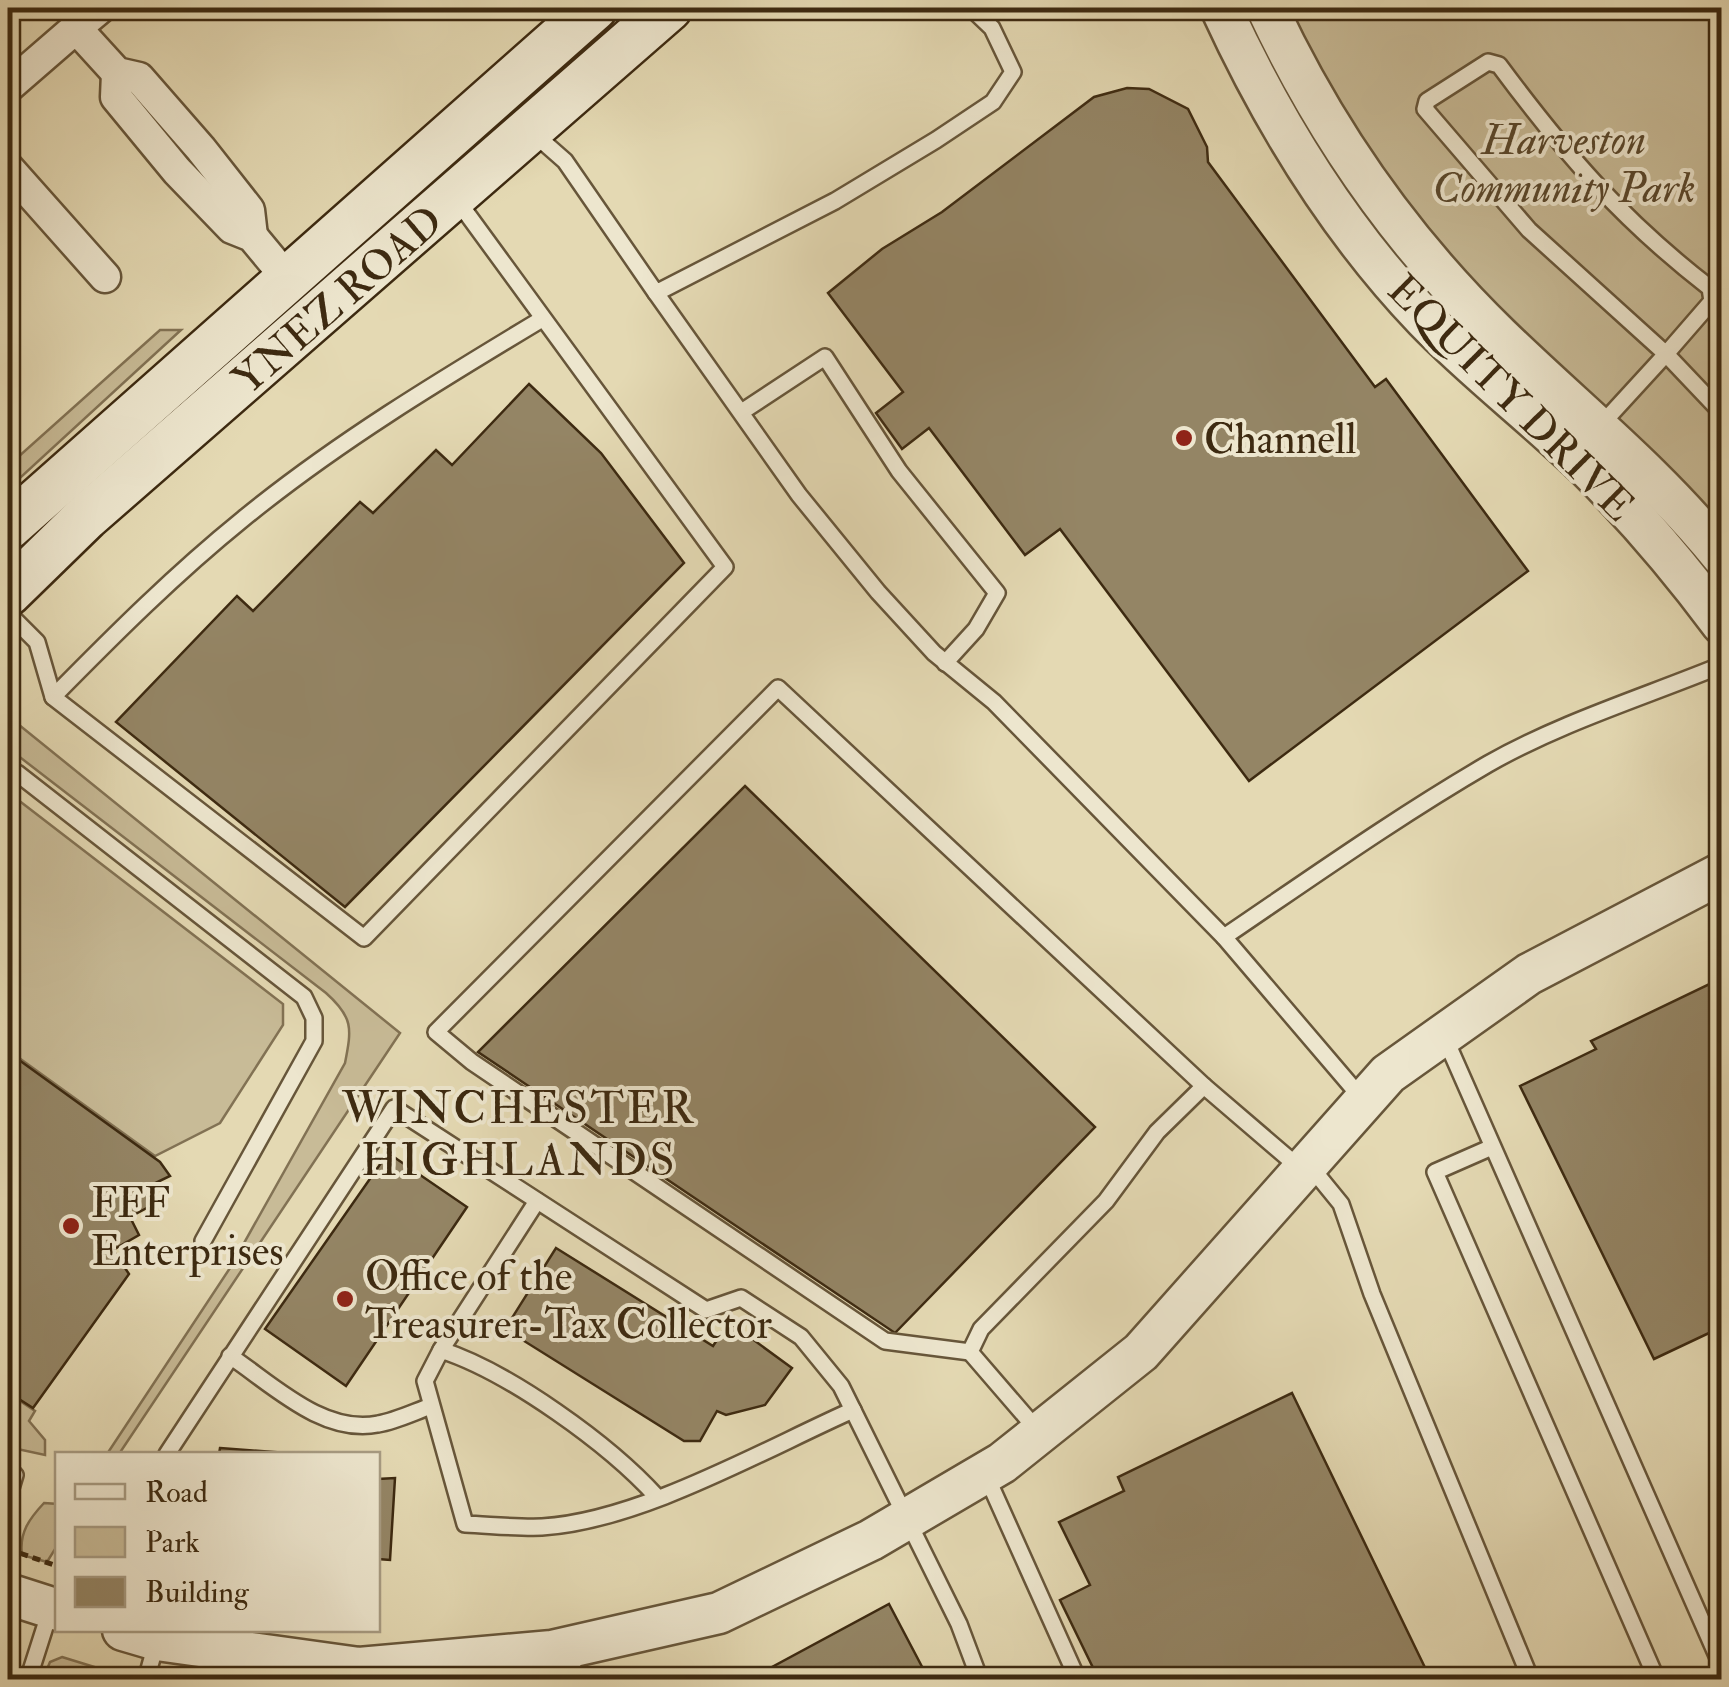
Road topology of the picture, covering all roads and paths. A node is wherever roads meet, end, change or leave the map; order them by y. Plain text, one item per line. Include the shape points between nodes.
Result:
1 (100, 8) edge
2 (594, 8) edge
3 (669, 8) edge
4 (971, 8) edge
5 (1222, 8) edge
6 (1267, 8) edge
7 (76, 28) junction
8 (8, 87) edge
9 (148, 111) junction
10 (530, 130) junction
11 (201, 150) junction
12 (8, 168) edge
13 (177, 171) junction
14 (454, 197) junction
15 (252, 236) junction
16 (286, 276) junction
17 (106, 278) dead end
18 (656, 293) junction
19 (542, 319) junction
20 (1666, 354) junction
21 (742, 411) junction
22 (1722, 413) edge
23 (200, 418) junction
24 (1600, 426) junction
25 (8, 527) edge
26 (1722, 556) edge
27 (8, 593) edge
28 (8, 613) edge
29 (1722, 624) edge
30 (944, 663) junction
31 (1722, 665) edge
32 (53, 697) junction
33 (8, 773) edge
34 (1722, 873) edge
35 (1224, 937) junction
36 (1444, 1035) junction
37 (1204, 1086) junction
38 (1364, 1101) junction
39 (1492, 1147) junction
40 (1305, 1167) junction
41 (537, 1201) junction
42 (203, 1241) dead end
43 (440, 1350) junction
44 (970, 1352) junction
45 (230, 1356) junction
46 (431, 1406) junction
47 (853, 1410) junction
48 (1040, 1433) junction
49 (168, 1452) edge
50 (984, 1473) junction
51 (15, 1476) dead end
52 (8, 1498) edge
53 (656, 1498) junction
54 (906, 1520) junction
55 (8, 1550) edge
56 (55, 1565) edge
57 (8, 1594) edge
58 (54, 1609) edge
59 (140, 1635) edge
60 (572, 1663) edge
61 (502, 1667) edge
62 (1722, 1667) edge
63 (28, 1680) edge
64 (146, 1680) edge
65 (980, 1680) edge
66 (1078, 1680) edge
67 (1531, 1680) edge
68 (1657, 1680) edge

1 - 7 street
2 - 16 main road, YNEZ ROAD
3 - 10 main road, YNEZ ROAD
4 - 18 lane via 992,28 1013,72 993,102 834,200
5 - 29 street, EQUITY DRIVE via 1266,97 1377,262 1478,372 1633,515
6 - 24 street, EQUITY DRIVE via 1323,118 1398,226 1500,337
7 - 8 street
7 - 9 street via 116,73 116,98
9 - 11 street
9 - 13 street
10 - 14 main road, YNEZ ROAD
10 - 18 lane via 565,161
11 - 13 street
11 - 15 street via 249,210
12 - 17 street
13 - 15 street via 232,228
14 - 19 lane
14 - 23 main road, YNEZ ROAD
15 - 16 street
16 - 23 main road via 293,308 206,388
16 - 25 main road, YNEZ ROAD
18 - 21 lane
19 - 32 lane via 388,412 245,517 153,596
19 - 32 lane via 725,566 364,938
20 - 20 lane via 1528,230 1425,108 1426,100 1488,62 1500,65 1560,148 1651,242 1710,288 1712,301
20 - 22 lane
20 - 24 lane
21 - 30 lane via 799,495
21 - 30 lane via 825,357 899,470 997,592 976,629
23 - 27 main road, YNEZ ROAD
24 - 26 street, EQUITY DRIVE via 1677,500
28 - 32 lane via 36,642
30 - 35 lane via 994,702
31 - 35 lane via 1576,721 1490,763
33 - 42 lane via 17,773 304,997 314,1018 314,1042
34 - 36 street via 1530,974
35 - 38 lane
36 - 38 street via 1388,1074
36 - 39 lane
37 - 40 lane
37 - 44 lane via 1158,1132 1106,1201 982,1329
37 - 44 lane via 778,688 436,1032 885,1341
38 - 40 street
39 - 62 lane
39 - 68 lane via 1435,1172
40 - 48 street via 1142,1352
40 - 67 lane via 1342,1204 1386,1330
41 - 43 lane
41 - 45 lane via 394,1108
41 - 47 lane via 706,1310 741,1298 801,1337
43 - 46 lane via 425,1382
43 - 53 lane via 478,1362 522,1392 627,1464
44 - 48 lane
45 - 46 lane via 345,1425 377,1424
45 - 49 lane
46 - 53 lane via 465,1524 543,1527
47 - 53 lane
47 - 54 lane
48 - 50 street
50 - 54 street
50 - 66 lane
51 - 52 lane
54 - 60 street via 718,1613
54 - 65 lane
55 - 56 path
57 - 58 street
58 - 63 lane
59 - 61 street via 358,1668
59 - 64 lane
60 - 61 street

